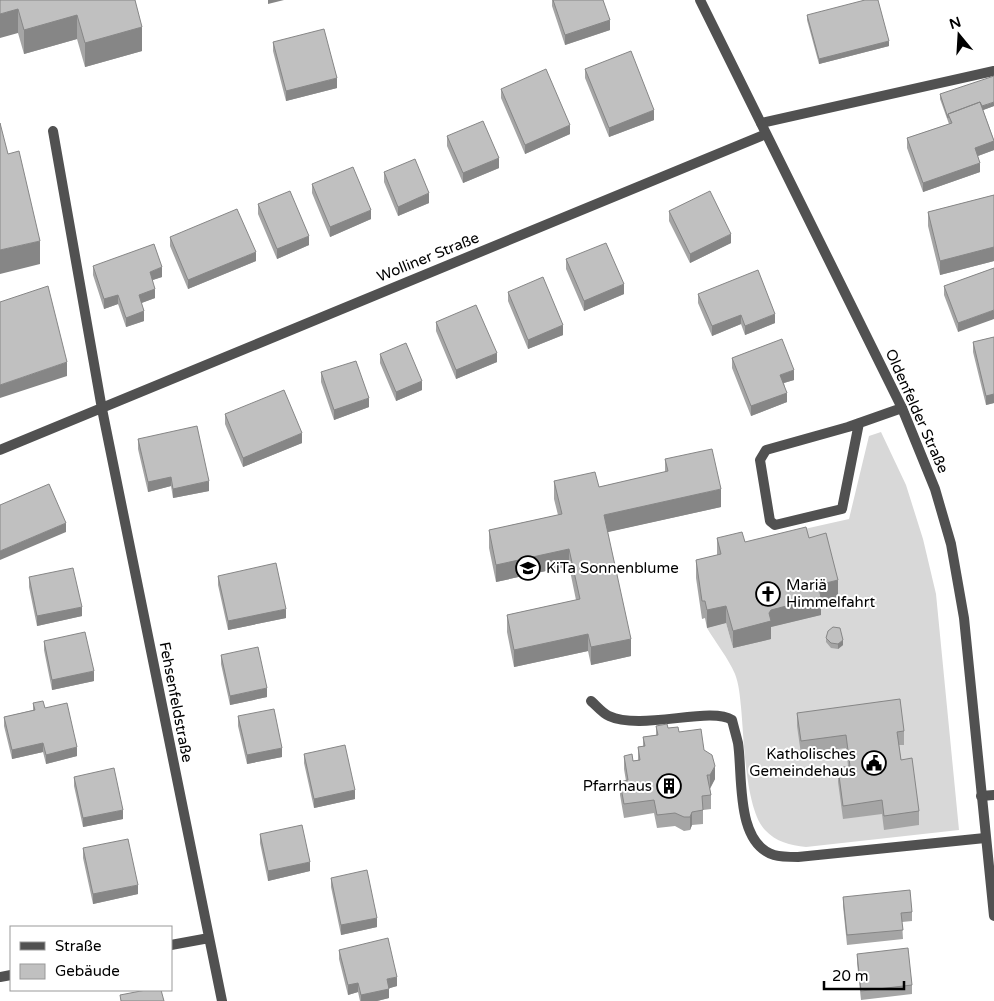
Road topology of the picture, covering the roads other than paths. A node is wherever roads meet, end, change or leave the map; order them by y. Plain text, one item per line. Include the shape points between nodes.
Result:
1 (700, 0) edge
2 (994, 71) edge
3 (761, 124) junction
4 (53, 132) dead end
5 (766, 134) junction
6 (902, 408) junction
7 (102, 409) junction
8 (858, 423) junction
9 (0, 450) edge
10 (591, 701) dead end
11 (994, 795) edge
12 (981, 796) junction
13 (985, 838) junction
14 (991, 870) edge
15 (994, 916) edge
16 (209, 938) junction
17 (172, 945) edge
18 (222, 1001) edge

1 - 3 street, Oldenfelder Straße
2 - 3 street
3 - 5 street, Oldenfelder Straße
4 - 7 street
5 - 6 street, Oldenfelder Straße
5 - 7 street, Wolliner Straße
6 - 8 street
6 - 12 street, Oldenfelder Straße via 935,489 957,576
7 - 9 street, Wolliner Straße
7 - 16 street, Fehsenfeldstraße
8 - 8 street via 766,450 760,460 770,521 775,524 842,509
10 - 13 street via 608,716 639,722 713,716 732,720 738,743 744,811 751,835 757,844 774,855 798,857
11 - 12 street
12 - 13 street, Oldenfelder Straße
13 - 14 street, Oldenfelder Straße
14 - 15 street, Oldenfelder Straße
16 - 17 street
16 - 18 street, Fehsenfeldstraße

